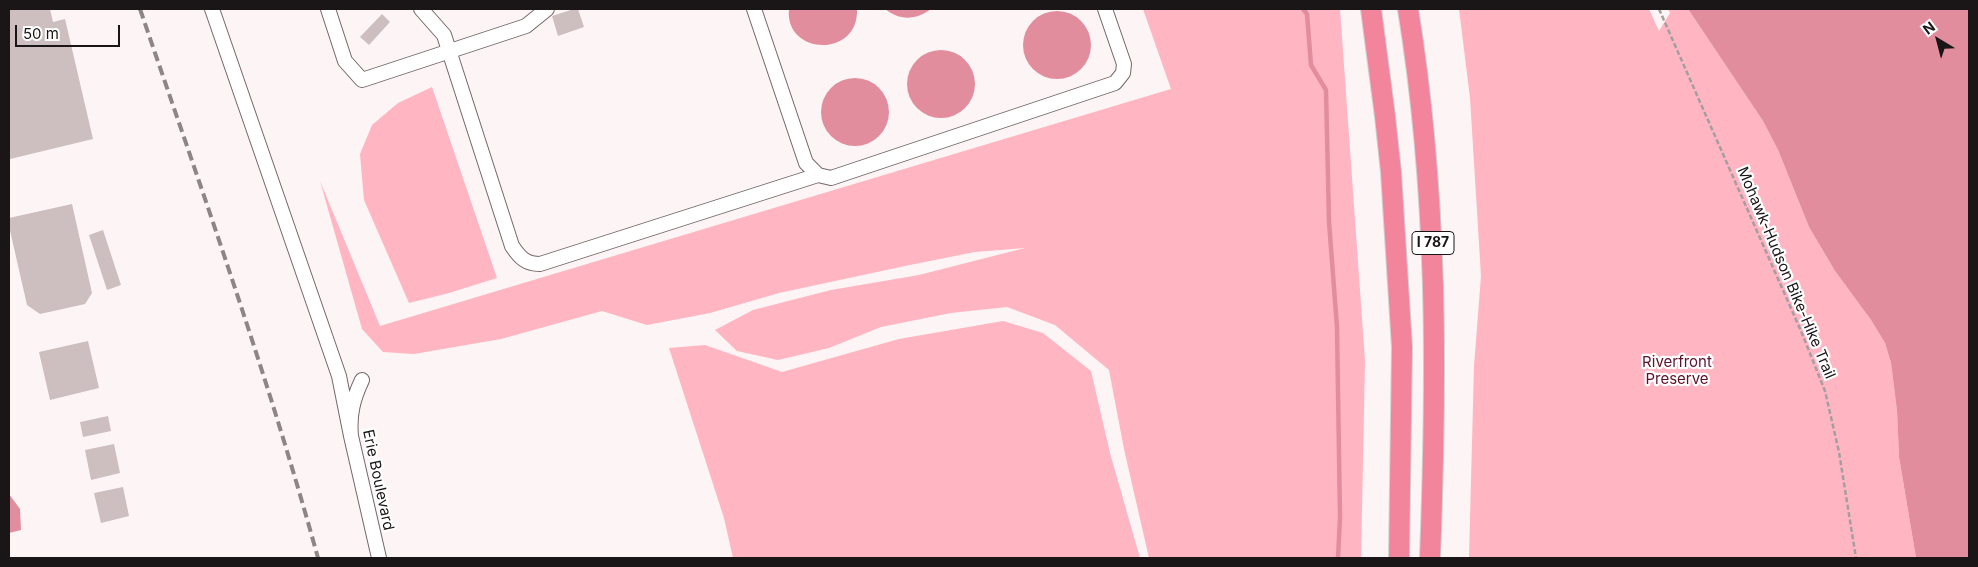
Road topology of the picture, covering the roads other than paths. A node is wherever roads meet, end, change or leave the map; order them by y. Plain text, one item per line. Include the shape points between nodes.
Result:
1 (212, 9) edge
2 (328, 9) edge
3 (421, 9) edge
4 (547, 9) edge
5 (754, 9) edge
6 (1105, 9) edge
7 (1370, 9) edge
8 (1408, 9) edge
9 (448, 50) junction
10 (818, 175) junction
11 (1396, 271) junction
12 (362, 380) dead end
13 (351, 436) junction
14 (1433, 479) junction
15 (379, 558) edge
16 (1385, 558) edge
17 (1399, 558) edge
18 (1430, 558) edge
19 (1439, 558) edge

1 - 13 street via 339,376
2 - 9 street via 345,61 362,80
3 - 9 street via 444,35
4 - 9 street via 526,26
5 - 10 street via 806,163
6 - 10 street via 1124,64 1123,72 1115,83 831,178
7 - 11 highway, I 787 via 1387,134
8 - 14 highway, I 787 via 1426,151 1434,258
9 - 10 street via 512,246 529,264 540,264
11 - 16 highway via 1390,353
11 - 17 highway, I 787 via 1402,347
12 - 13 street, Erie Boulevard via 351,408
13 - 15 street, Erie Boulevard
14 - 18 highway, I 787
14 - 19 highway

